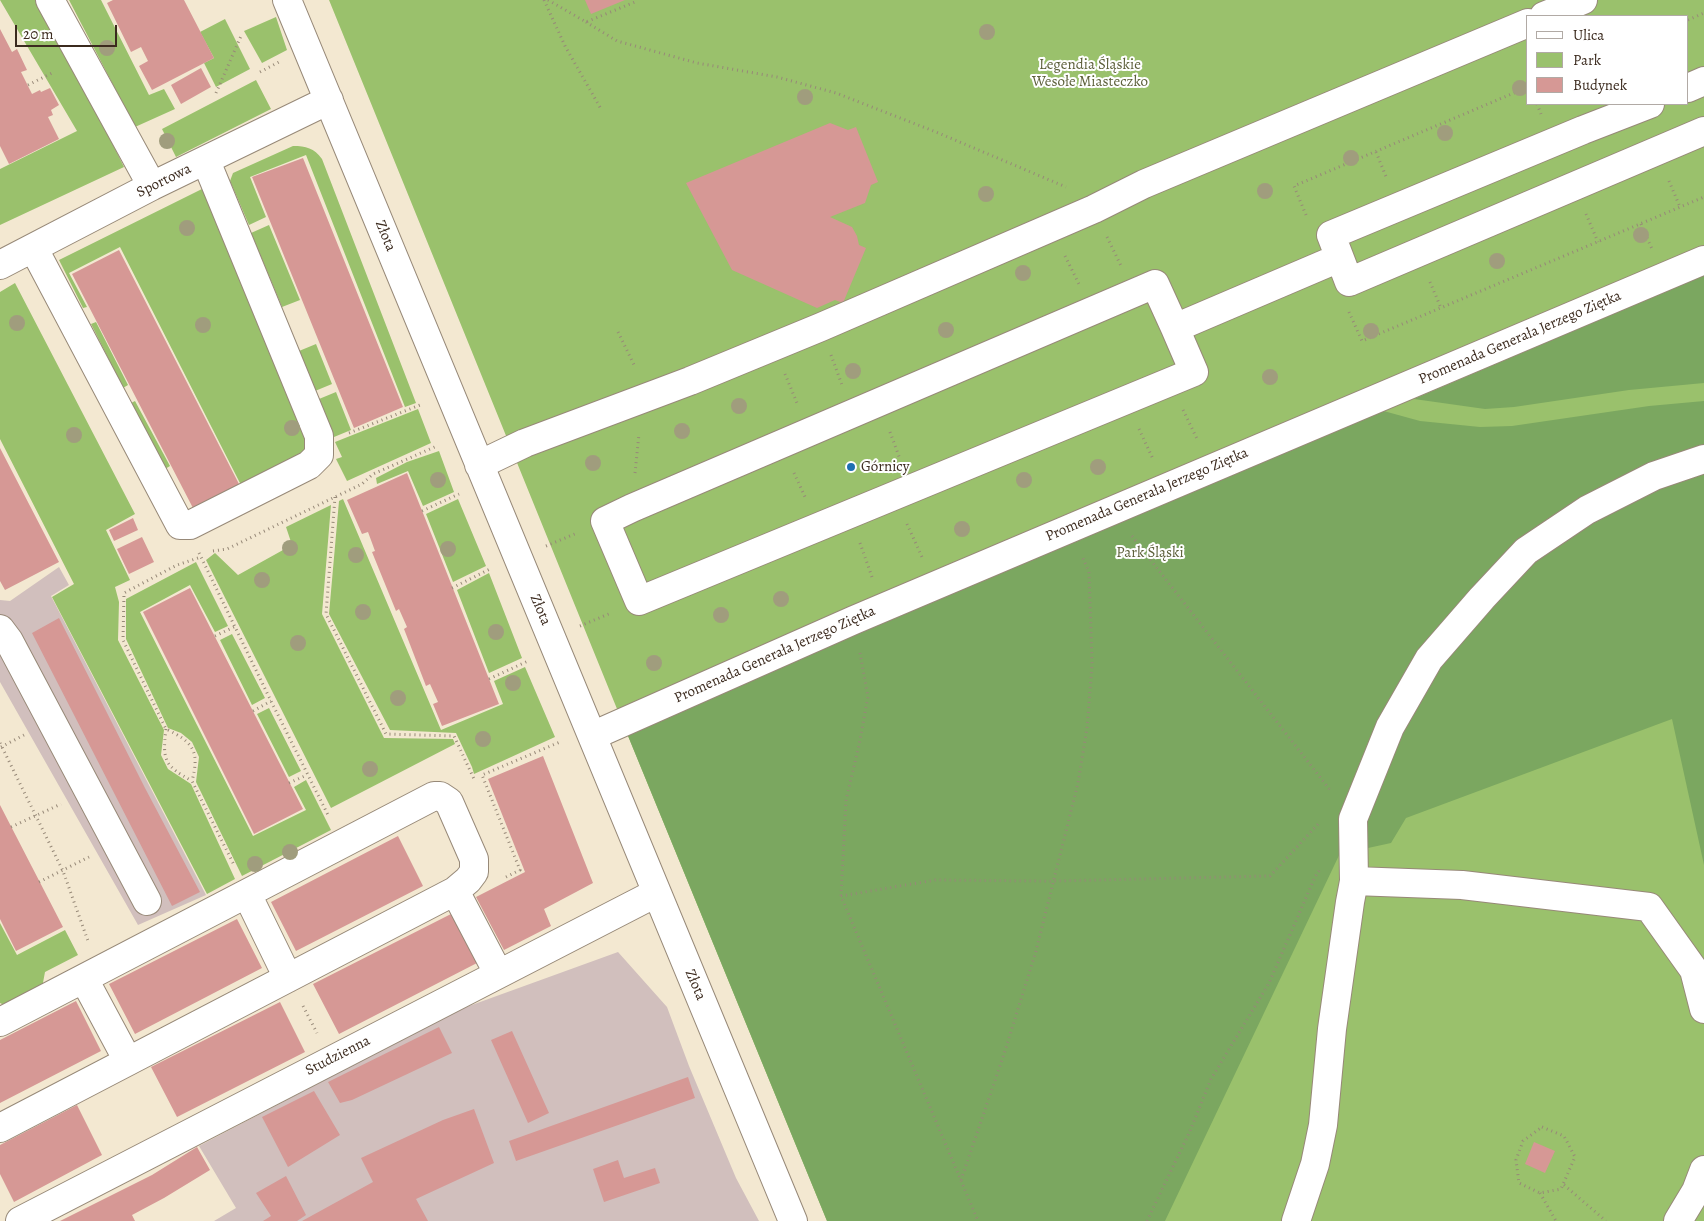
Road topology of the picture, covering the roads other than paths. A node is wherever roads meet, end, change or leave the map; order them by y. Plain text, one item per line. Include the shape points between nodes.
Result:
1 (50, 0) edge
2 (287, 0) edge
3 (1583, 0) edge
4 (1546, 15) edge
5 (1526, 24) edge
6 (1704, 81) edge
7 (1689, 88) edge
8 (329, 100) junction
9 (1647, 105) edge
10 (1704, 131) edge
11 (206, 161) junction
12 (152, 186) junction
13 (34, 249) junction
14 (1333, 260) junction
15 (1704, 260) edge
16 (0, 265) edge
17 (1175, 328) junction
18 (1704, 459) edge
19 (479, 465) junction
20 (0, 629) edge
21 (592, 736) junction
22 (1354, 881) junction
23 (455, 891) junction
24 (656, 893) junction
25 (247, 894) junction
26 (148, 901) dead end
27 (498, 974) junction
28 (93, 975) junction
29 (288, 978) junction
30 (1704, 1009) edge
31 (0, 1022) edge
32 (128, 1061) junction
33 (0, 1128) edge
34 (1704, 1170) edge
35 (20, 1221) edge
36 (793, 1221) edge
37 (1296, 1221) edge
38 (1678, 1221) edge

1 - 12 street
2 - 8 street, Złota
3 - 4 street
5 - 19 street via 1144,184 821,327 774,346 717,361
6 - 7 street
8 - 11 street, Sportowa
8 - 19 street, Złota
9 - 14 street via 1331,235
10 - 14 street via 1349,282
11 - 12 street, Sportowa
11 - 13 street via 319,436 318,455 310,465 190,526 180,525
12 - 13 street, Sportowa
13 - 16 street, Sportowa
14 - 17 street
15 - 21 street, Promenada Generała Jerzego Ziętka via 883,607
17 - 17 street via 1194,372 639,601 605,521 1155,284
18 - 22 street via 1654,476 1588,510 1526,551 1429,659 1346,811
19 - 21 street, Złota
20 - 26 street
21 - 24 street, Złota
22 - 30 street via 1462,886 1649,907 1694,970
22 - 37 street via 1332,1029 1322,1125 1315,1164
23 - 25 street via 474,872 474,859 449,802 434,796
23 - 27 street
23 - 29 street
24 - 27 street, Studzienna
24 - 36 street, Złota
25 - 28 street
25 - 29 street
27 - 35 street, Studzienna
28 - 31 street
28 - 32 street
29 - 32 street
32 - 33 street
34 - 38 street

